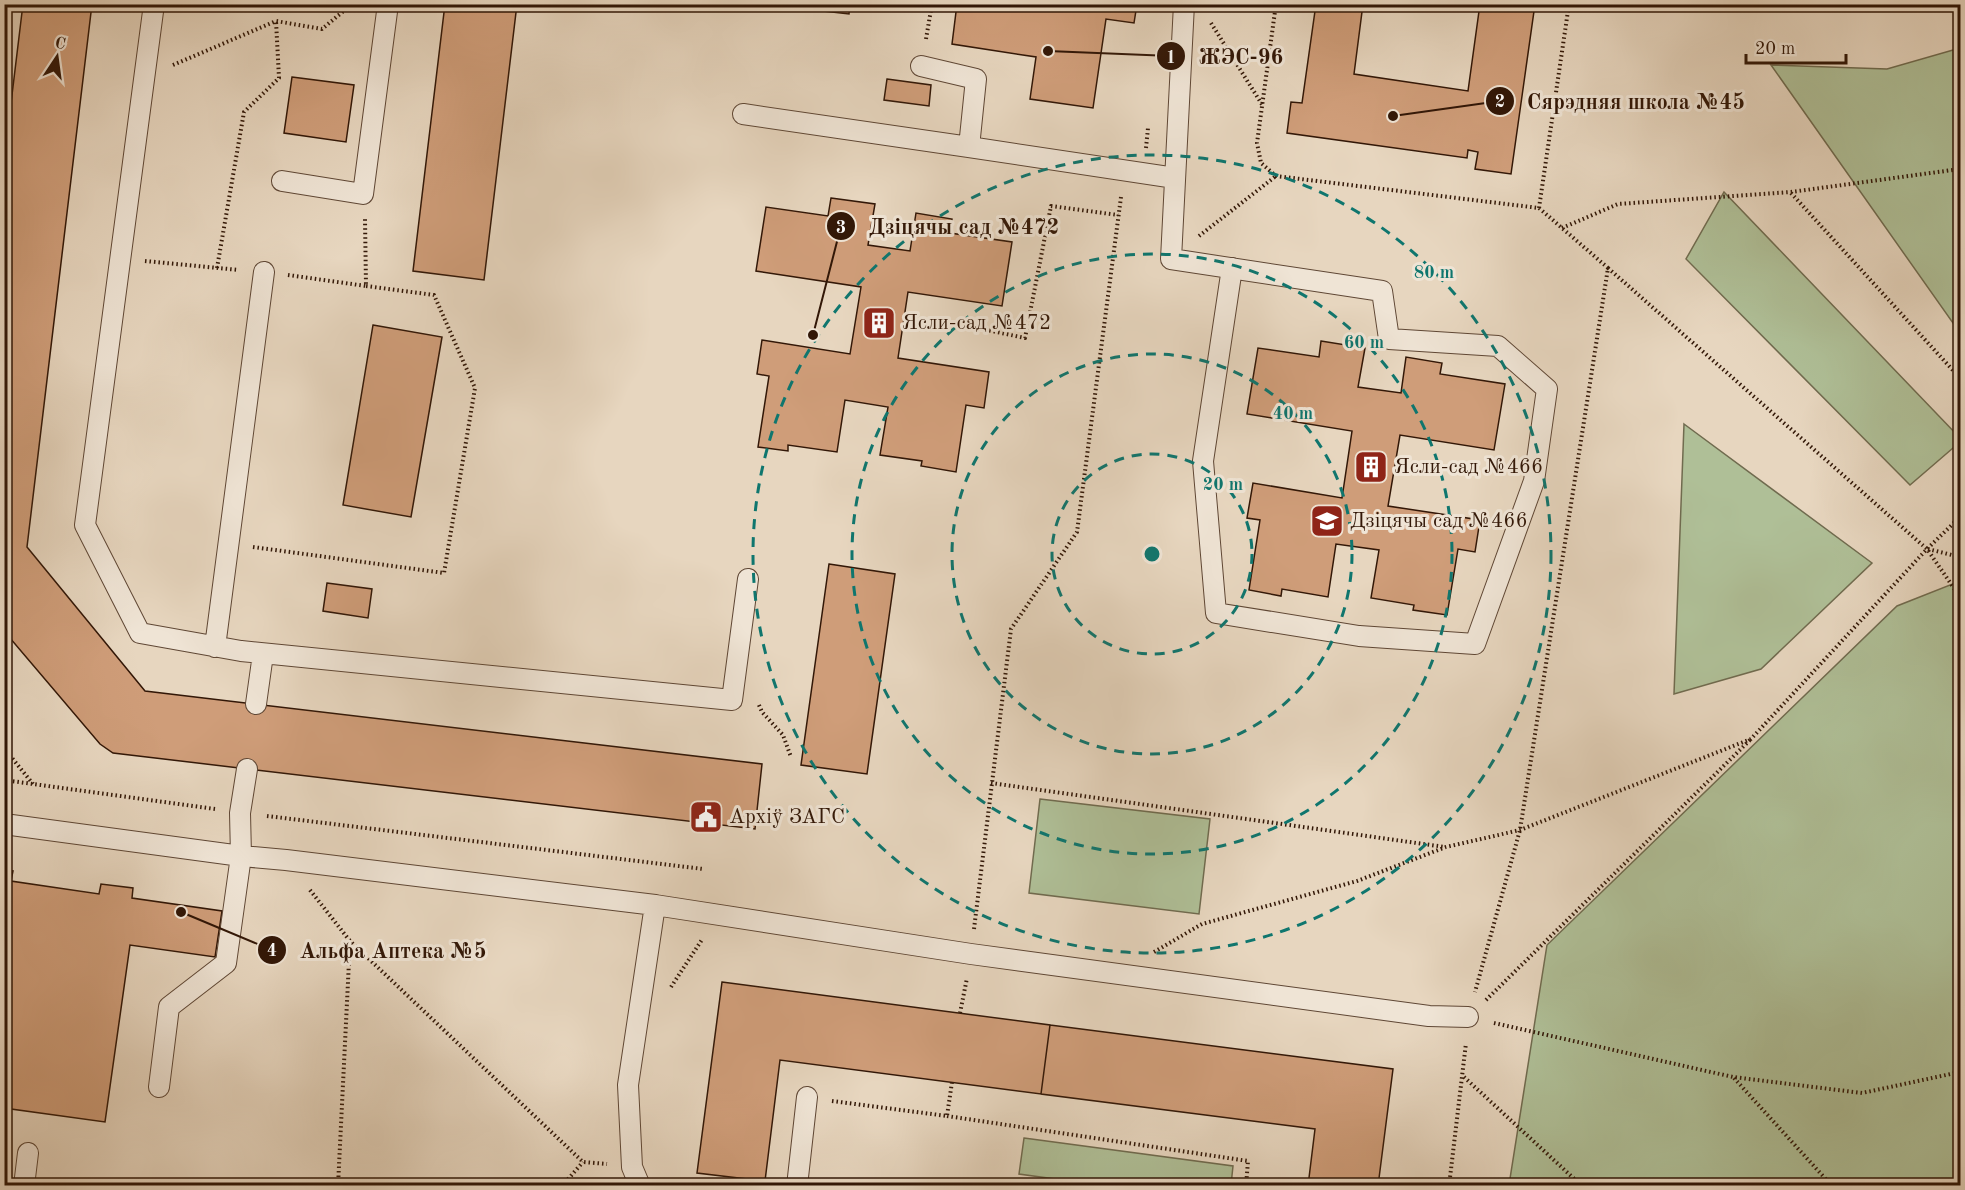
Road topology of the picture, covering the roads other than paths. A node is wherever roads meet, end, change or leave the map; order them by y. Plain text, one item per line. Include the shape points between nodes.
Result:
1 (154, 4) edge
2 (388, 4) edge
3 (1184, 4) edge
4 (921, 66) road end
5 (743, 114) dead end
6 (969, 147) junction
7 (1175, 178) junction
8 (282, 181) dead end
9 (1232, 268) junction
10 (264, 272) dead end
11 (748, 579) dead end
12 (215, 646) junction
13 (263, 654) junction
14 (256, 704) dead end
15 (246, 769) dead end
16 (4, 824) edge
17 (241, 856) junction
18 (654, 905) junction
19 (1468, 1017) road end
20 (159, 1087) dead end
21 (807, 1097) road end
22 (28, 1153) dead end
23 (24, 1185) edge
24 (640, 1185) edge
25 (797, 1185) edge

1 - 12 lane via 85,525 140,633
2 - 8 lane via 363,194
3 - 7 lane
4 - 6 lane via 976,79
5 - 6 lane
6 - 7 lane
7 - 9 lane via 1171,259
9 - 9 lane via 1382,291 1389,339 1498,346 1547,389 1534,481 1475,644 1359,636 1216,613 1203,461
10 - 12 lane
11 - 13 lane via 732,700
12 - 13 lane
13 - 14 lane
15 - 17 lane via 240,813
16 - 17 lane
17 - 18 lane
17 - 20 lane via 226,963 169,1007
18 - 19 lane via 1115,974 1428,1016
18 - 24 lane via 628,1085 632,1167
21 - 25 lane
22 - 23 lane

